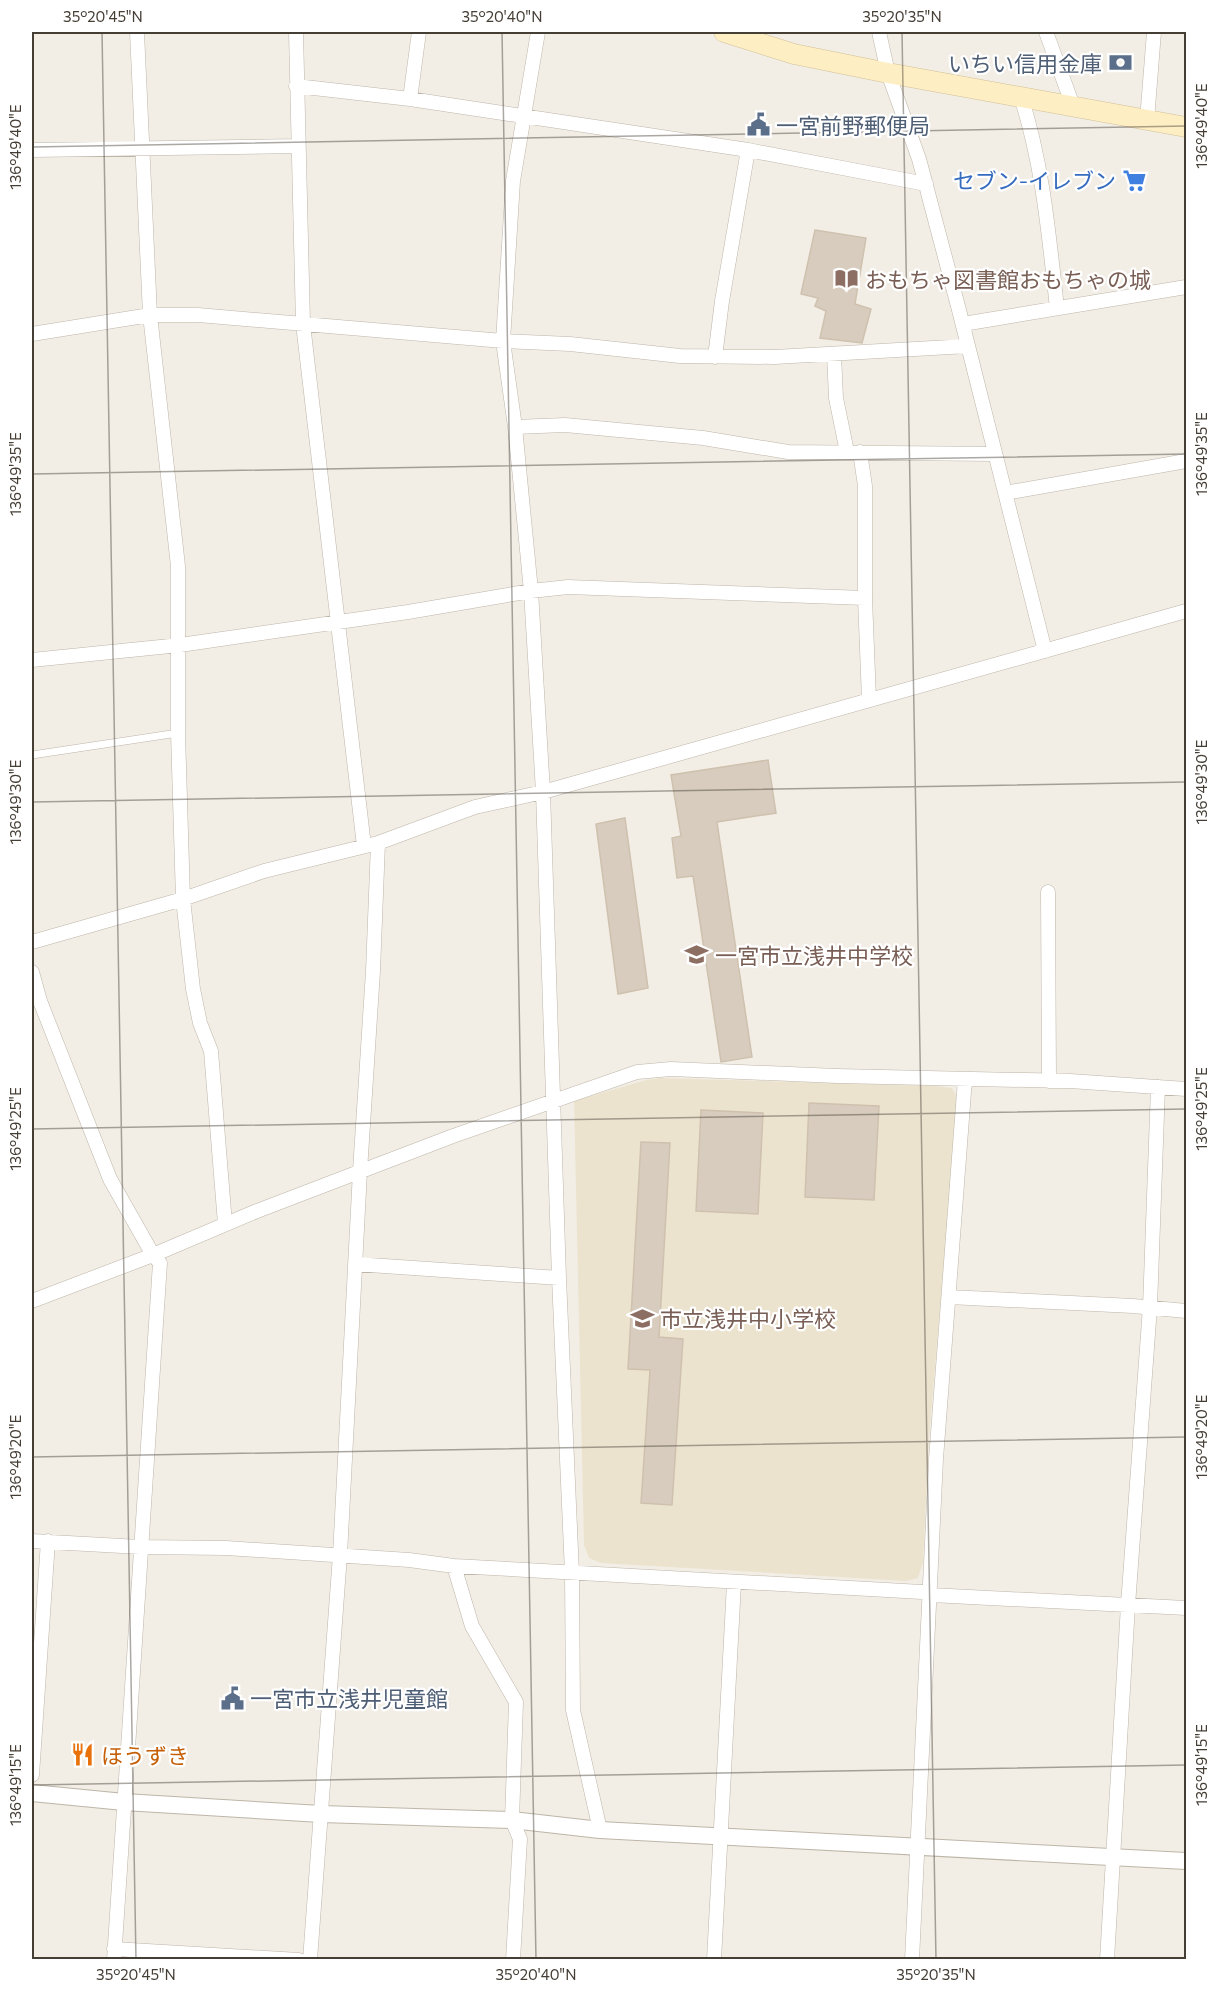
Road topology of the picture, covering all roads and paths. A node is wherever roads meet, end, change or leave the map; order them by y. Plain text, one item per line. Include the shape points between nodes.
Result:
1 (137, 32) edge
2 (296, 32) edge
3 (419, 32) edge
4 (538, 32) edge
5 (724, 32) edge
6 (879, 32) edge
7 (1046, 32) edge
8 (1154, 32) edge
9 (888, 73) junction
10 (296, 87) junction
11 (1021, 97) junction
12 (410, 99) junction
13 (1073, 106) junction
14 (524, 117) junction
15 (1148, 120) junction
16 (1186, 127) edge
17 (298, 146) junction
18 (141, 147) junction
19 (32, 150) edge
20 (748, 150) junction
21 (926, 184) junction
22 (1186, 287) edge
23 (1057, 308) junction
24 (150, 315) junction
25 (303, 324) junction
26 (963, 324) junction
27 (32, 334) edge
28 (503, 341) junction
29 (968, 346) junction
30 (834, 354) junction
31 (715, 357) junction
32 (515, 427) junction
33 (853, 452) junction
34 (995, 454) junction
35 (1186, 461) edge
36 (1005, 493) junction
37 (531, 591) junction
38 (865, 598) junction
39 (1186, 611) edge
40 (338, 621) junction
41 (180, 645) junction
42 (1045, 651) junction
43 (32, 660) edge
44 (868, 700) junction
45 (178, 733) junction
46 (32, 755) edge
47 (543, 792) junction
48 (371, 844) junction
49 (1048, 892) dead end
50 (183, 899) junction
51 (32, 942) edge
52 (32, 972) edge
53 (965, 1079) junction
54 (1049, 1081) junction
55 (1158, 1087) junction
56 (1186, 1089) edge
57 (555, 1101) junction
58 (360, 1171) junction
59 (225, 1224) junction
60 (153, 1255) junction
61 (355, 1264) junction
62 (559, 1278) junction
63 (950, 1296) junction
64 (32, 1301) edge
65 (1150, 1307) junction
66 (1186, 1311) edge
67 (32, 1541) edge
68 (48, 1541) junction
69 (140, 1547) junction
70 (340, 1555) junction
71 (454, 1566) junction
72 (572, 1573) junction
73 (734, 1583) junction
74 (930, 1595) junction
75 (1128, 1605) junction
76 (1186, 1608) edge
77 (32, 1775) edge
78 (32, 1793) edge
79 (124, 1802) junction
80 (321, 1814) junction
81 (512, 1820) junction
82 (600, 1830) junction
83 (721, 1836) junction
84 (917, 1847) junction
85 (1113, 1857) junction
86 (1186, 1861) edge
87 (114, 1954) edge
88 (299, 1959) edge
89 (310, 1959) edge
90 (513, 1959) edge
91 (714, 1959) edge
92 (912, 1959) edge
93 (1107, 1959) edge

1 - 18 street
2 - 10 street
3 - 12 street
4 - 14 street
5 - 9 main road via 794,54
6 - 9 street
7 - 13 street
8 - 15 street
9 - 11 main road
9 - 21 street
10 - 12 street
10 - 17 street
11 - 13 main road
11 - 23 street via 1034,135
12 - 14 street
13 - 15 main road
14 - 20 street
14 - 28 street via 513,181
15 - 16 main road
17 - 18 street
17 - 25 street
18 - 19 street
18 - 24 street
20 - 21 street
20 - 31 street
21 - 26 street
22 - 23 street
23 - 26 street
24 - 25 street
24 - 27 street
24 - 41 street via 178,566
25 - 28 street
25 - 40 street
26 - 29 street
28 - 31 street
28 - 32 street
29 - 30 street
29 - 34 street
30 - 31 street
30 - 33 street via 836,398
32 - 33 street via 565,424 703,438 788,452
32 - 37 street
33 - 34 street
33 - 38 street via 865,486
34 - 36 street
35 - 36 street
36 - 42 street
37 - 38 street via 568,588
37 - 40 street
37 - 47 street
38 - 44 street
39 - 42 street
40 - 41 street
40 - 48 street
41 - 43 street
41 - 45 street
42 - 44 street
44 - 47 street
45 - 46 lane
45 - 50 street
47 - 48 street via 476,807
47 - 57 street
48 - 50 street via 264,871
48 - 58 street via 374,971
49 - 54 street
50 - 51 street
50 - 59 street via 193,989 211,1051
52 - 60 street via 110,1179
53 - 54 street
53 - 57 street via 671,1070 637,1072
53 - 63 street
54 - 55 street
55 - 56 street
55 - 65 street
57 - 58 street
57 - 62 street
58 - 59 street
58 - 61 street
59 - 60 street
60 - 64 street
60 - 69 street via 160,1263
61 - 62 street
61 - 70 street
62 - 72 street
63 - 65 street
63 - 74 street via 936,1459
65 - 66 street
65 - 75 street
67 - 68 street
68 - 69 street
68 - 77 street
69 - 70 street
69 - 79 street
70 - 71 street
70 - 80 street
71 - 72 street
71 - 81 street via 472,1626 516,1702
72 - 73 street
72 - 82 street via 573,1710
73 - 74 street
73 - 83 street
74 - 75 street
74 - 84 street
75 - 76 street
75 - 85 street
78 - 79 street
79 - 80 street
79 - 87 street
80 - 81 street
80 - 89 street
81 - 82 street
81 - 90 street via 520,1839
82 - 83 street
83 - 84 street
83 - 91 street
84 - 85 street
84 - 92 street
85 - 86 street
85 - 93 street
87 - 88 street

